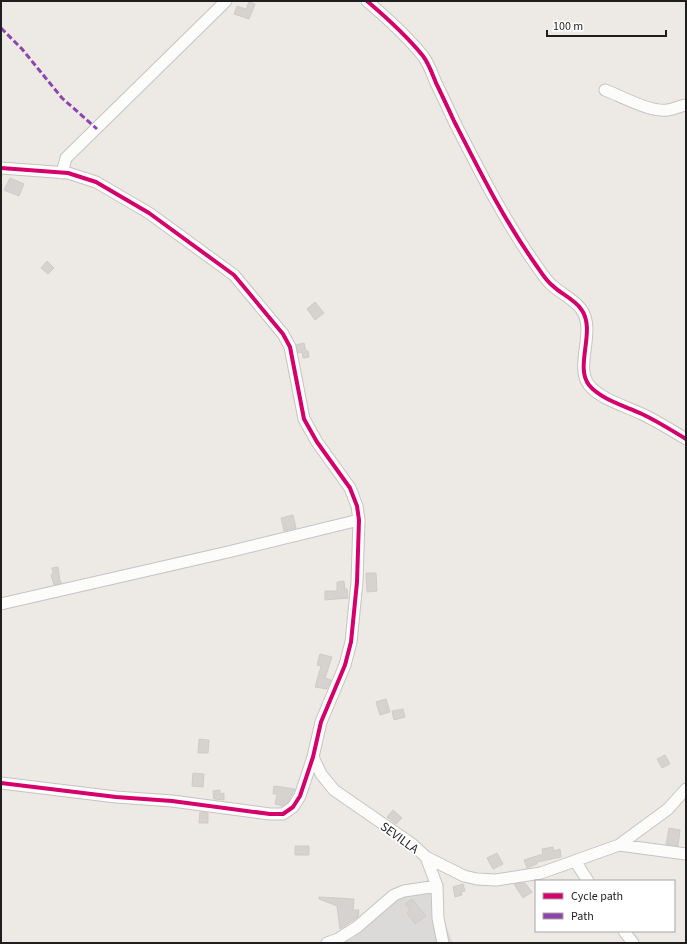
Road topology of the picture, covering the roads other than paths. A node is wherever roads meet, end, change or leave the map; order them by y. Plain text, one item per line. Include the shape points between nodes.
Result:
1 (226, 1) edge
2 (367, 1) edge
3 (605, 90) dead end
4 (686, 105) edge
5 (1, 168) edge
6 (62, 173) junction
7 (686, 439) edge
8 (359, 520) junction
9 (1, 604) edge
10 (313, 757) junction
11 (1, 783) edge
12 (686, 789) edge
13 (619, 844) junction
14 (686, 854) edge
15 (426, 857) junction
16 (575, 861) junction
17 (587, 880) edge
18 (437, 886) junction
19 (625, 932) edge
20 (327, 943) edge
21 (443, 943) edge
22 (633, 943) edge

1 - 6 street via 66,158
2 - 7 street via 423,56 500,208 551,285 581,308 586,326 584,366 588,384 603,396
3 - 4 street via 653,109 667,110
5 - 6 street
6 - 8 street via 96,182 150,213 234,275 283,334 290,347 304,419 350,488
8 - 9 street
8 - 10 street via 357,582 351,642 345,665 321,722
10 - 11 street via 300,796 283,814
10 - 15 street, SEVILLA via 321,774 334,790 412,844
12 - 13 street via 668,809
13 - 14 street
13 - 16 street
15 - 16 street via 464,876 496,880 541,873
15 - 18 street, SEVILLA
16 - 17 street
18 - 20 street via 394,895 357,927
18 - 21 street, SEVILLA via 438,918
19 - 22 street

